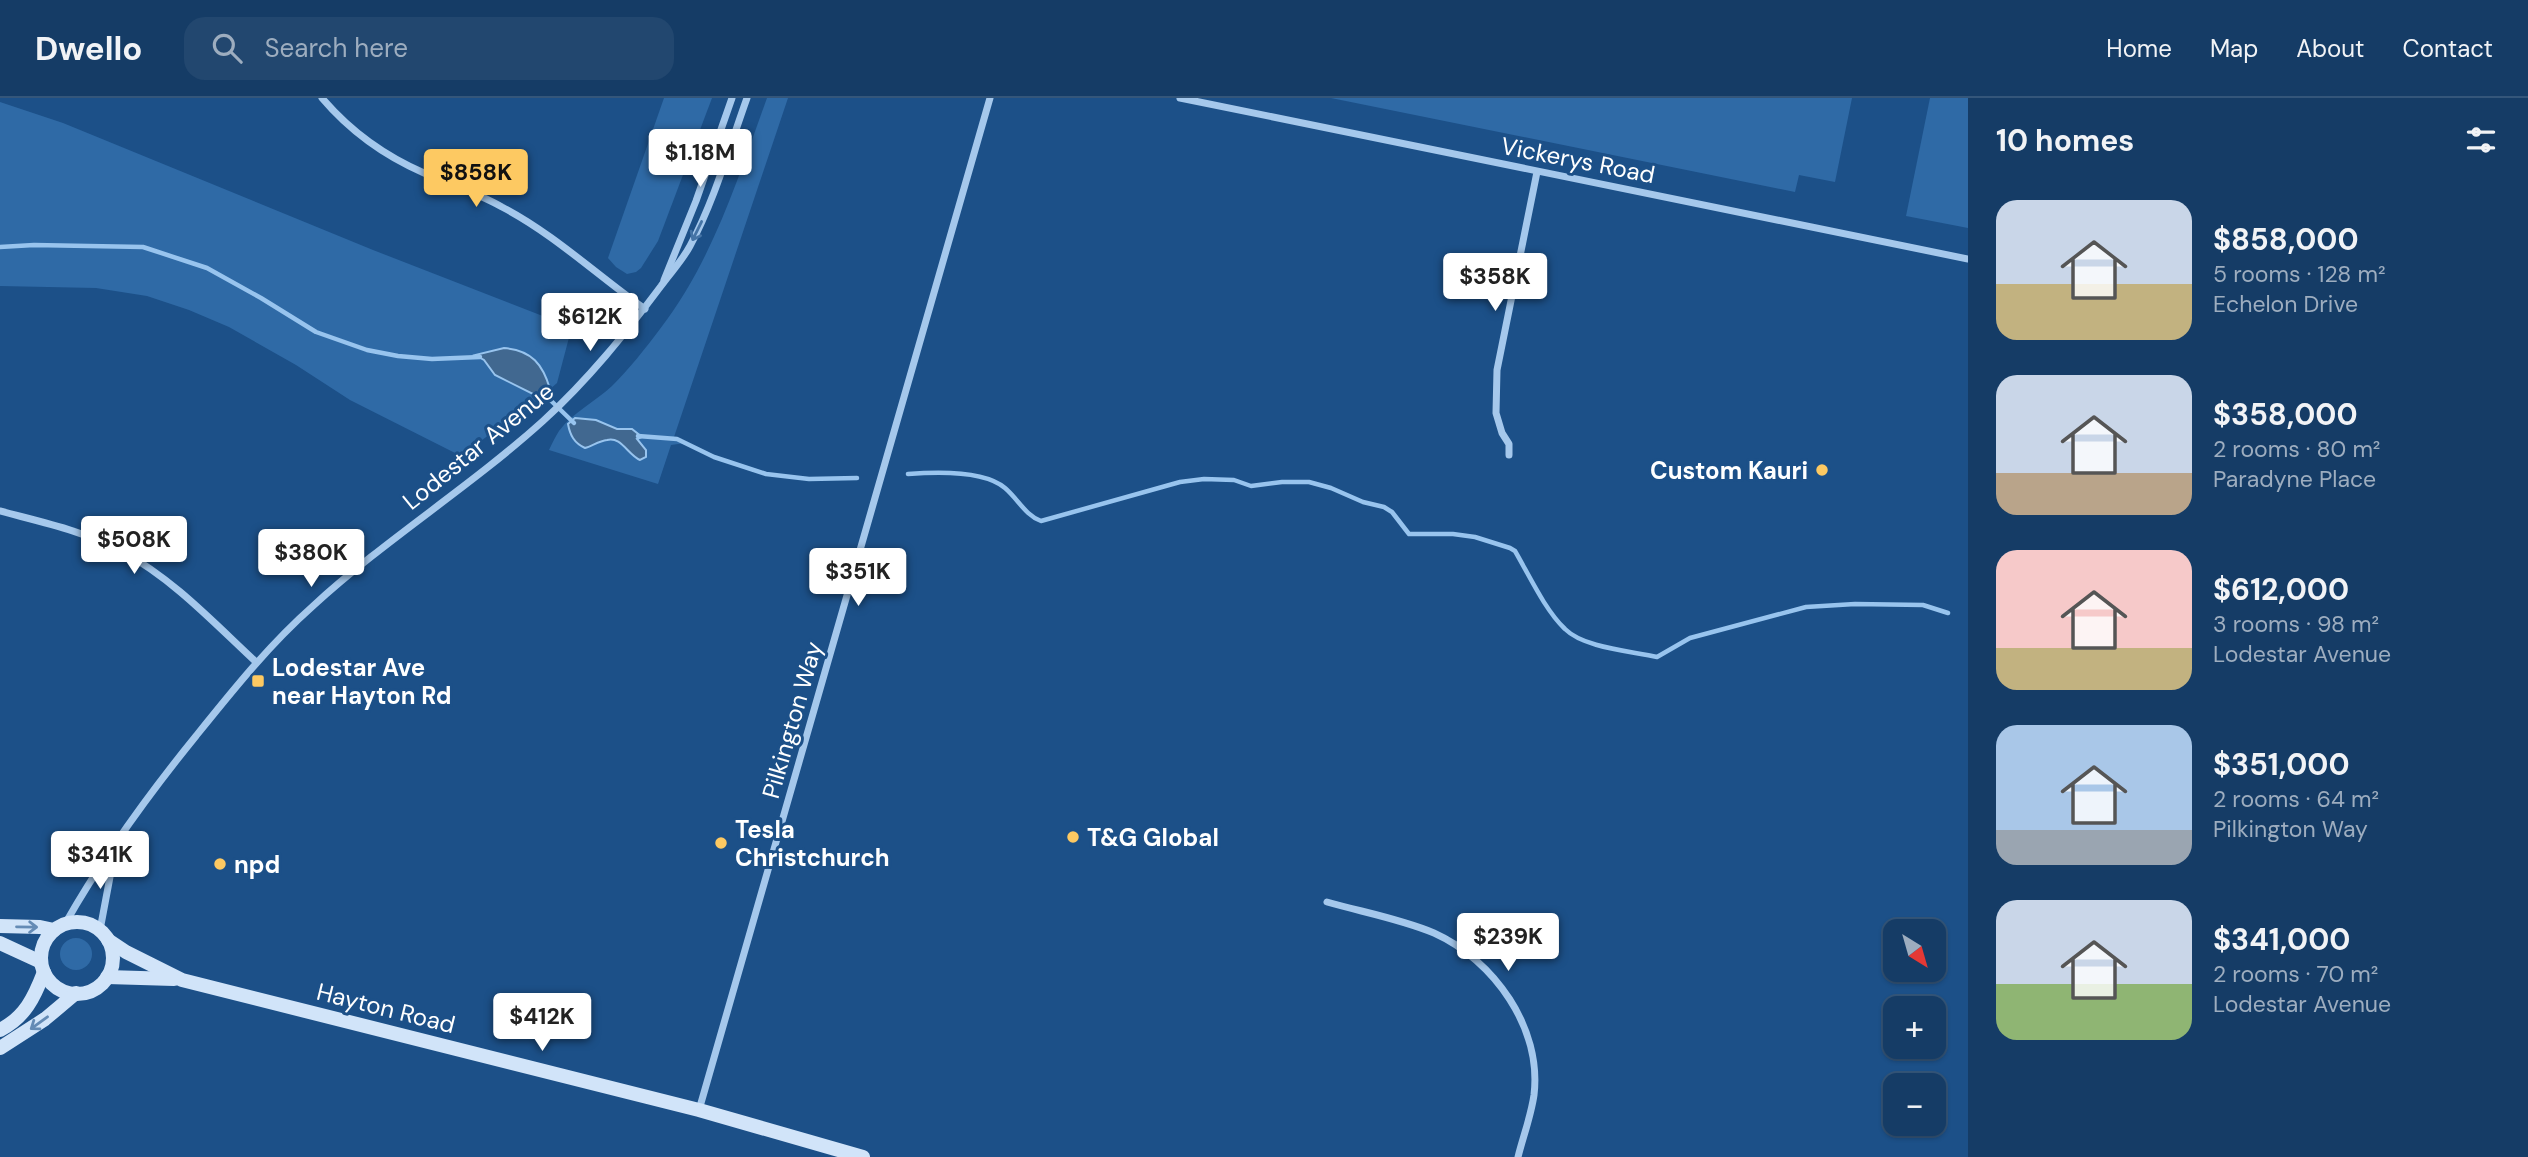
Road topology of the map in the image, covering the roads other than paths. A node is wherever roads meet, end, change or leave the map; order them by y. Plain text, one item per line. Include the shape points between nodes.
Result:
1 (322, 98) edge
2 (732, 98) edge
3 (747, 98) edge
4 (989, 98) edge
5 (1180, 98) edge
6 (1538, 172) junction
7 (1968, 259) edge
8 (661, 287) junction
9 (645, 309) junction
10 (1509, 455) dead end
11 (0, 511) edge
12 (256, 662) junction
13 (116, 845) junction
14 (1327, 902) dead end
15 (0, 926) edge
16 (60, 927) junction
17 (104, 935) junction
18 (0, 943) edge
19 (43, 967) junction
20 (107, 977) junction
21 (183, 980) junction
22 (76, 993) junction
23 (0, 1030) edge
24 (0, 1048) edge
25 (699, 1110) junction
26 (863, 1157) edge
27 (1518, 1157) edge

1 - 9 street via 375,147 504,207
2 - 8 street, Lodestar Avenue
3 -> 8 street, Lodestar Avenue via 702,222
4 - 25 street, Pilkington Way
5 - 6 street, Vickerys Road
6 - 7 street, Vickerys Road
6 - 10 street via 1497,370 1496,413
8 - 9 street, Lodestar Avenue
9 - 12 street, Lodestar Avenue via 621,341 547,418 357,568
11 - 12 street via 69,529 122,551 179,591
12 - 13 street, Lodestar Avenue via 172,765
13 - 16 street, Lodestar Avenue
13 - 17 street, Lodestar Avenue
14 - 27 street via 1434,933 1466,951 1499,985 1526,1032 1534,1066 1534,1096
15 -> 16 street
16 - 17 street via 90,924
16 - 19 street via 46,939
17 - 20 street via 113,959
17 - 21 street, Hayton Road via 126,952
18 - 19 street
19 - 22 street via 58,988
19 - 23 street via 26,1011
20 - 21 street, Hayton Road
20 - 22 street via 93,990
21 - 25 street, Hayton Road
22 -> 24 street
25 - 26 street, Hayton Road

